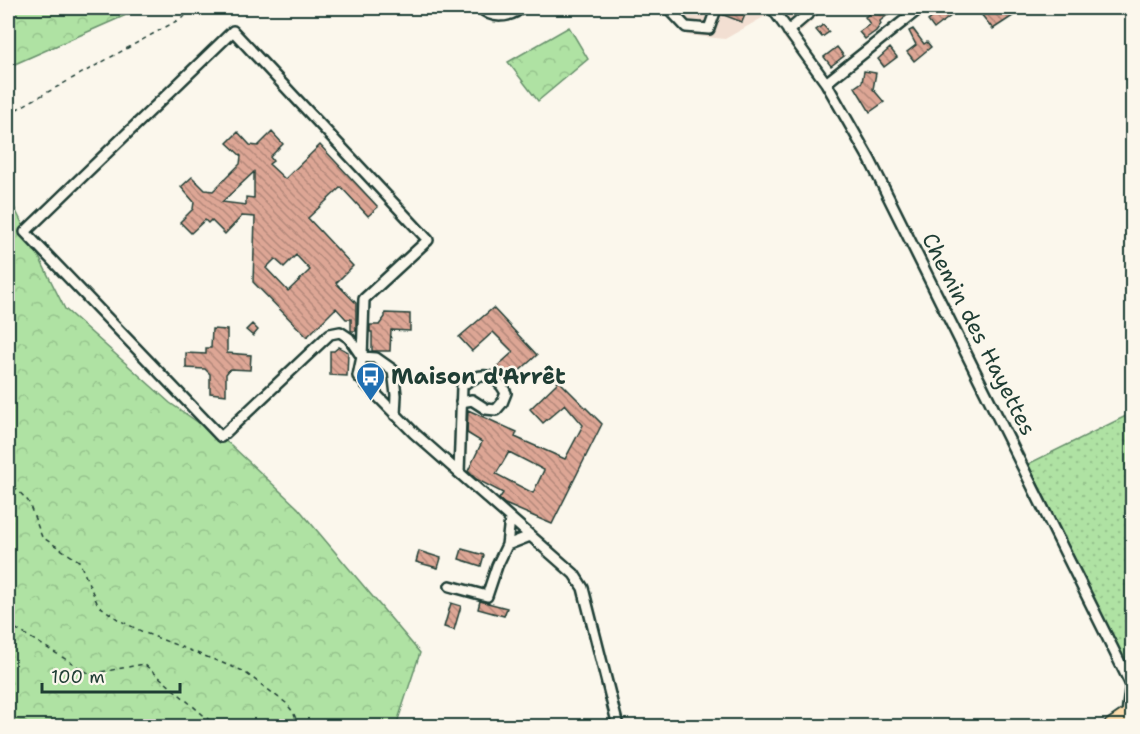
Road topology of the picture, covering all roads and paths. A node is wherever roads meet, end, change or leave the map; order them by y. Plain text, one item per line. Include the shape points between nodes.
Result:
1 (200, 8) edge
2 (481, 8) edge
3 (521, 8) edge
4 (671, 8) edge
5 (772, 8) edge
6 (815, 8) edge
7 (920, 8) edge
8 (1131, 8) edge
9 (715, 12) dead end
10 (1132, 12) edge
11 (788, 31) junction
12 (825, 83) junction
13 (8, 114) edge
14 (362, 357) junction
15 (461, 402) junction
16 (395, 415) junction
17 (459, 472) junction
18 (8, 480) edge
19 (510, 519) junction
20 (530, 536) junction
21 (507, 545) junction
22 (450, 586) dead end
23 (8, 624) edge
24 (1132, 684) edge
25 (1130, 712) edge
26 (216, 726) edge
27 (299, 726) edge
28 (618, 726) edge
29 (1110, 726) edge

1 - 13 path
2 - 3 street via 499,16 514,14
4 - 9 street via 686,27 709,29
5 - 11 street, Chemin des Hayettes
6 - 11 street
7 - 12 street
8 - 10 main road
11 - 12 street, Chemin des Hayettes
12 - 24 street, Chemin des Hayettes via 870,160
14 - 14 street via 349,338 340,333 330,334 221,437 25,232 233,31 428,240 364,299
14 - 16 street via 358,376
14 - 16 street via 376,358 393,369
15 - 15 street via 462,386 477,376 490,376 501,383 506,393 496,410 472,400
15 - 17 street
16 - 17 street
17 - 19 street
18 - 27 path via 28,501 42,537 79,561 98,605 145,633 243,670 286,703
19 - 20 street
19 - 21 street
20 - 21 street
20 - 28 street via 574,574 584,588
21 - 22 street via 487,596
23 - 26 path via 90,674 144,664
24 - 25 street
25 - 29 main road

